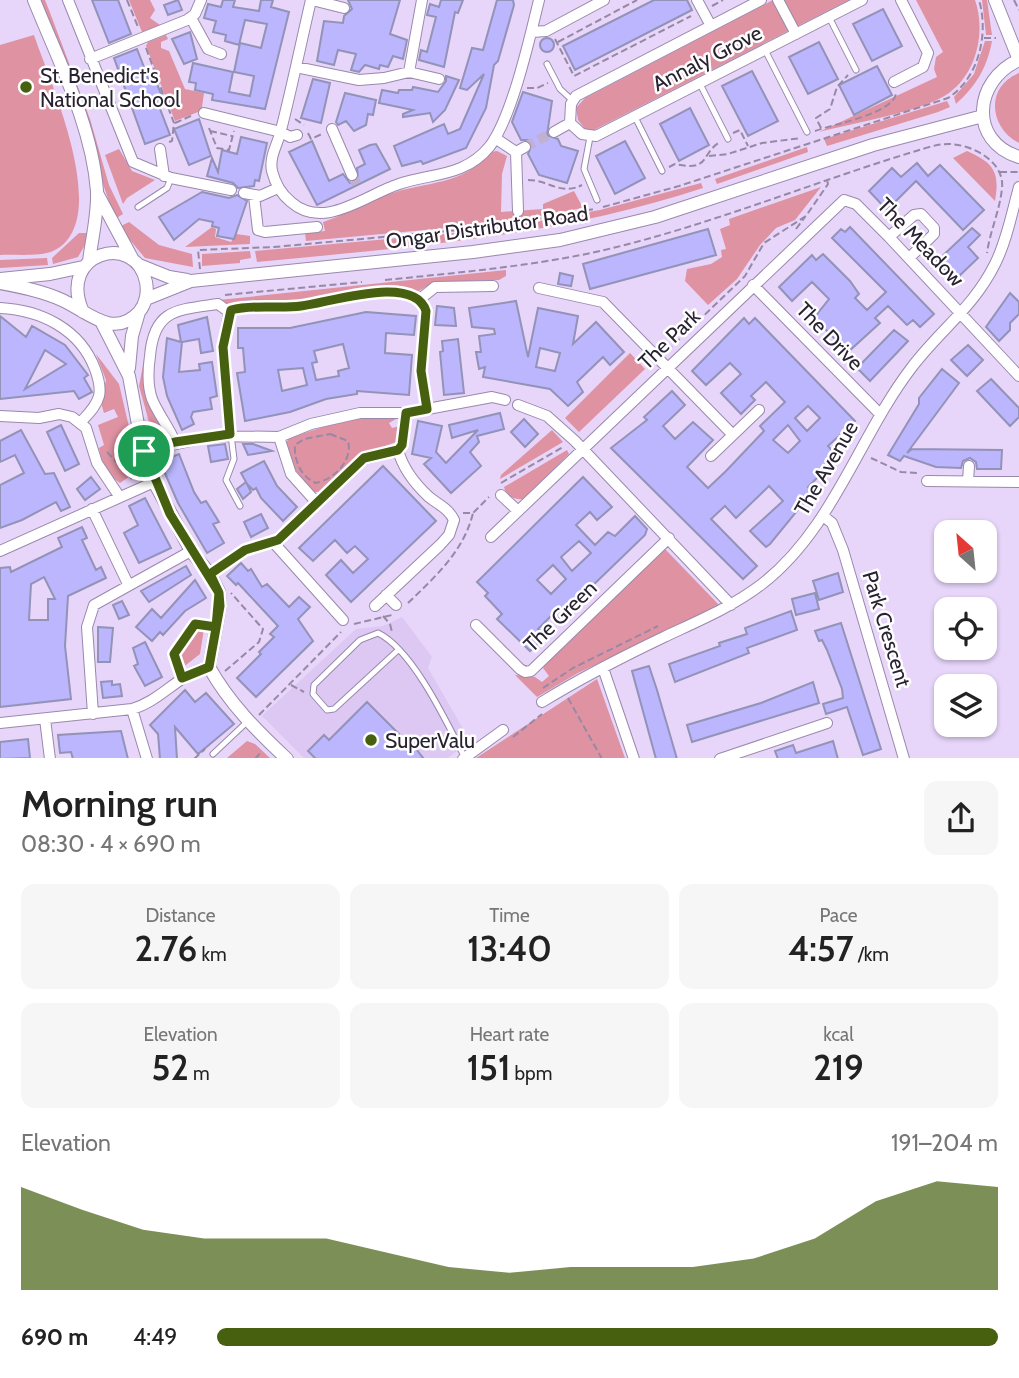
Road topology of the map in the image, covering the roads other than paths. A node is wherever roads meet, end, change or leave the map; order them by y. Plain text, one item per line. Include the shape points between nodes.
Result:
1 (34, 0) edge
2 (68, 0) edge
3 (201, 0) edge
4 (311, 0) edge
5 (422, 0) edge
6 (539, 0) edge
7 (604, 0) edge
8 (761, 0) edge
9 (778, 0) edge
10 (862, 0) edge
11 (901, 0) edge
12 (995, 0) edge
13 (700, 5) edge
14 (344, 8) dead end
15 (829, 17) junction
16 (191, 18) junction
17 (711, 26) junction
18 (532, 32) junction
19 (796, 34) junction
20 (765, 50) junction
21 (221, 54) dead end
22 (90, 59) junction
23 (1019, 60) edge
24 (547, 64) dead end
25 (296, 67) junction
26 (856, 71) road end
27 (410, 72) junction
28 (439, 79) dead end
29 (894, 82) dead end
30 (700, 84) junction
31 (572, 100) junction
32 (635, 116) junction
33 (983, 116) junction
34 (205, 117) road end
35 (570, 123) junction
36 (332, 129) dead end
37 (281, 132) junction
38 (554, 132) tunnel mouth
39 (807, 132) dead end
40 (297, 135) dead end
41 (590, 137) junction
42 (495, 138) junction
43 (725, 139) road end
44 (160, 149) road end
45 (1019, 157) edge
46 (662, 171) road end
47 (352, 175) tunnel mouth
48 (167, 177) junction
49 (358, 187) tunnel mouth
50 (1019, 187) edge
51 (278, 188) junction
52 (231, 190) dead end
53 (97, 193) junction
54 (364, 199) junction
55 (597, 200) dead end
56 (849, 200) joint
57 (138, 207) dead end
58 (518, 211) dead end
59 (317, 227) dead end
60 (1007, 232) junction
61 (1019, 236) edge
62 (889, 237) junction
63 (909, 258) junction
64 (136, 263) junction
65 (86, 264) junction
66 (0, 281) edge
67 (191, 281) junction
68 (753, 285) junction
69 (493, 286) dead end
70 (539, 288) dead end
71 (146, 299) junction
72 (419, 299) junction
73 (0, 308) edge
74 (83, 312) junction
75 (139, 312) junction
76 (229, 312) junction
77 (962, 314) junction
78 (102, 323) junction
79 (668, 367) junction
80 (129, 376) junction
81 (1019, 376) edge
82 (505, 400) dead end
83 (518, 405) dead end
84 (427, 409) junction
85 (759, 410) dead end
86 (406, 413) junction
87 (880, 414) junction
88 (0, 416) edge
89 (81, 422) junction
90 (230, 434) junction
91 (733, 435) junction
92 (279, 437) junction
93 (175, 442) junction
94 (583, 449) junction
95 (398, 450) junction
96 (144, 451) junction
97 (710, 456) dead end
98 (968, 466) dead end
99 (927, 481) road end
100 (968, 481) junction
101 (154, 482) junction
102 (1019, 482) edge
103 (501, 495) dead end
104 (119, 496) junction
105 (317, 503) junction
106 (240, 506) dead end
107 (92, 509) junction
108 (518, 511) junction
109 (823, 516) junction
110 (491, 537) dead end
111 (669, 538) junction
112 (273, 542) junction
113 (0, 551) edge
114 (191, 551) junction
115 (210, 574) junction
116 (128, 584) junction
117 (386, 595) junction
118 (731, 605) junction
119 (375, 606) road end
120 (400, 607) road end
121 (346, 625) road end
122 (477, 625) dead end
123 (216, 627) junction
124 (397, 651) junction
125 (209, 667) junction
126 (603, 668) junction
127 (182, 678) junction
128 (543, 707) road end
129 (132, 709) junction
130 (93, 714) junction
131 (45, 719) junction
132 (249, 722) junction
133 (0, 723) edge
134 (827, 723) dead end
135 (503, 730) dead end
136 (755, 753) edge
137 (213, 754) dead end
138 (50, 758) edge
139 (147, 758) edge
140 (287, 758) edge
141 (464, 758) edge
142 (634, 758) edge
143 (720, 758) edge
144 (904, 758) edge

1 - 53 street via 87,139
2 - 22 street
3 - 16 street
4 - 14 street
4 - 25 street
5 - 27 street
6 - 18 street
7 - 18 street via 550,29
8 - 17 street
9 - 19 street
10 - 15 street, Annaly Grove
11 - 29 street via 928,53 923,68
12 - 23 street
13 - 17 street
15 - 19 street, Annaly Grove
15 - 26 lane
16 - 21 street via 208,49
16 - 22 street
17 - 31 street
18 - 42 street
19 - 20 street, Annaly Grove
20 - 30 street, Annaly Grove
20 - 39 lane
22 - 48 street via 133,162
23 - 33 street via 997,73 989,85
24 - 31 lane
25 - 27 street via 370,81
25 - 37 street
27 - 28 street
30 - 32 street, Annaly Grove
30 - 43 lane
31 - 35 street
32 - 41 street, Annaly Grove
32 - 46 lane
33 - 45 street via 995,142
33 - 67 street, Ongar Distributor Road via 873,145 654,217 560,240
34 - 37 street
35 - 38 street
35 - 41 street
36 - 47 street
37 - 40 street
37 - 51 street via 271,157
41 - 55 lane via 584,169
42 - 54 street via 484,152 457,170 401,183
42 - 58 street via 520,150
44 - 48 street
48 - 52 street
48 - 57 lane via 167,188
49 - 54 street
50 - 60 street, The Avenue
51 - 54 street via 310,213 328,213
51 - 59 street via 249,195 258,230
53 - 64 street
53 - 65 street
56 - 62 street, The Meadow
56 - 68 street, The Park via 837,205
60 - 61 street
60 - 77 street, The Avenue via 995,264
62 - 63 street, The Meadow
62 - 63 street via 917,213 928,221 934,234
63 - 77 street, The Meadow
64 - 65 street via 111,253
64 - 67 street, Ongar Distributor Road
64 - 71 street via 147,287
65 - 66 street
65 - 74 street via 76,289
66 - 74 street via 48,295
67 - 71 street, Ongar Distributor Road
68 - 79 street, The Park
68 - 87 street, The Drive
69 - 72 street via 435,287
70 - 79 street via 603,302
71 - 75 street
72 - 76 street via 375,293
72 - 84 street via 426,311 421,371
73 - 89 street via 20,309 54,322 88,351 100,394
74 - 78 street
75 - 78 street via 122,322
75 - 80 street
76 - 90 street via 223,347
76 - 93 street via 218,304 190,308 172,313 156,325 149,387
77 - 81 street, The Meadow
77 - 87 street, The Avenue via 912,367
78 - 80 street
79 - 91 street
79 - 94 street, The Park
80 - 96 street
82 - 84 street via 492,397
83 - 94 street via 547,415
84 - 86 street
85 - 91 street
86 - 92 street via 360,413
86 - 95 street
87 - 109 street, The Avenue
88 - 89 street via 59,414
89 - 104 street via 97,463
90 - 92 street
90 - 93 street
90 - 106 lane via 234,459 226,480
91 - 97 street
92 - 105 street via 291,474
93 - 96 street
94 - 108 street, The Park
94 - 111 street
95 - 105 street via 364,458
95 - 117 street via 408,475 454,520 440,545
96 - 101 street
98 - 100 street
99 - 100 street
100 - 102 street
101 - 104 street
101 - 114 street
103 - 108 street
104 - 107 street
105 - 112 street
107 - 113 street
107 - 116 street
108 - 110 street, The Park
109 - 118 street, The Avenue via 772,576
109 - 144 street, Park Crescent via 832,523 843,550
111 - 118 street
111 - 122 street, The Green via 531,671 520,669
112 - 115 street via 245,550
112 - 121 street
114 - 115 street
114 - 116 street
115 - 123 street via 219,593
116 - 130 street via 101,598 89,614 87,657
117 - 119 street
117 - 120 street
118 - 126 street, The Avenue
123 - 125 street
123 - 127 street via 195,624 183,639 174,654
124 - 124 lane via 378,633 368,635 312,691 327,710 334,709
124 - 141 lane via 423,682
125 - 127 street
125 - 132 street
126 - 128 street, The Avenue
126 - 142 street
127 - 129 street
129 - 130 street
129 - 139 street
130 - 131 street
131 - 133 street
131 - 138 street
132 - 137 lane
132 - 140 street
134 - 136 street
135 - 141 street
136 - 143 street

